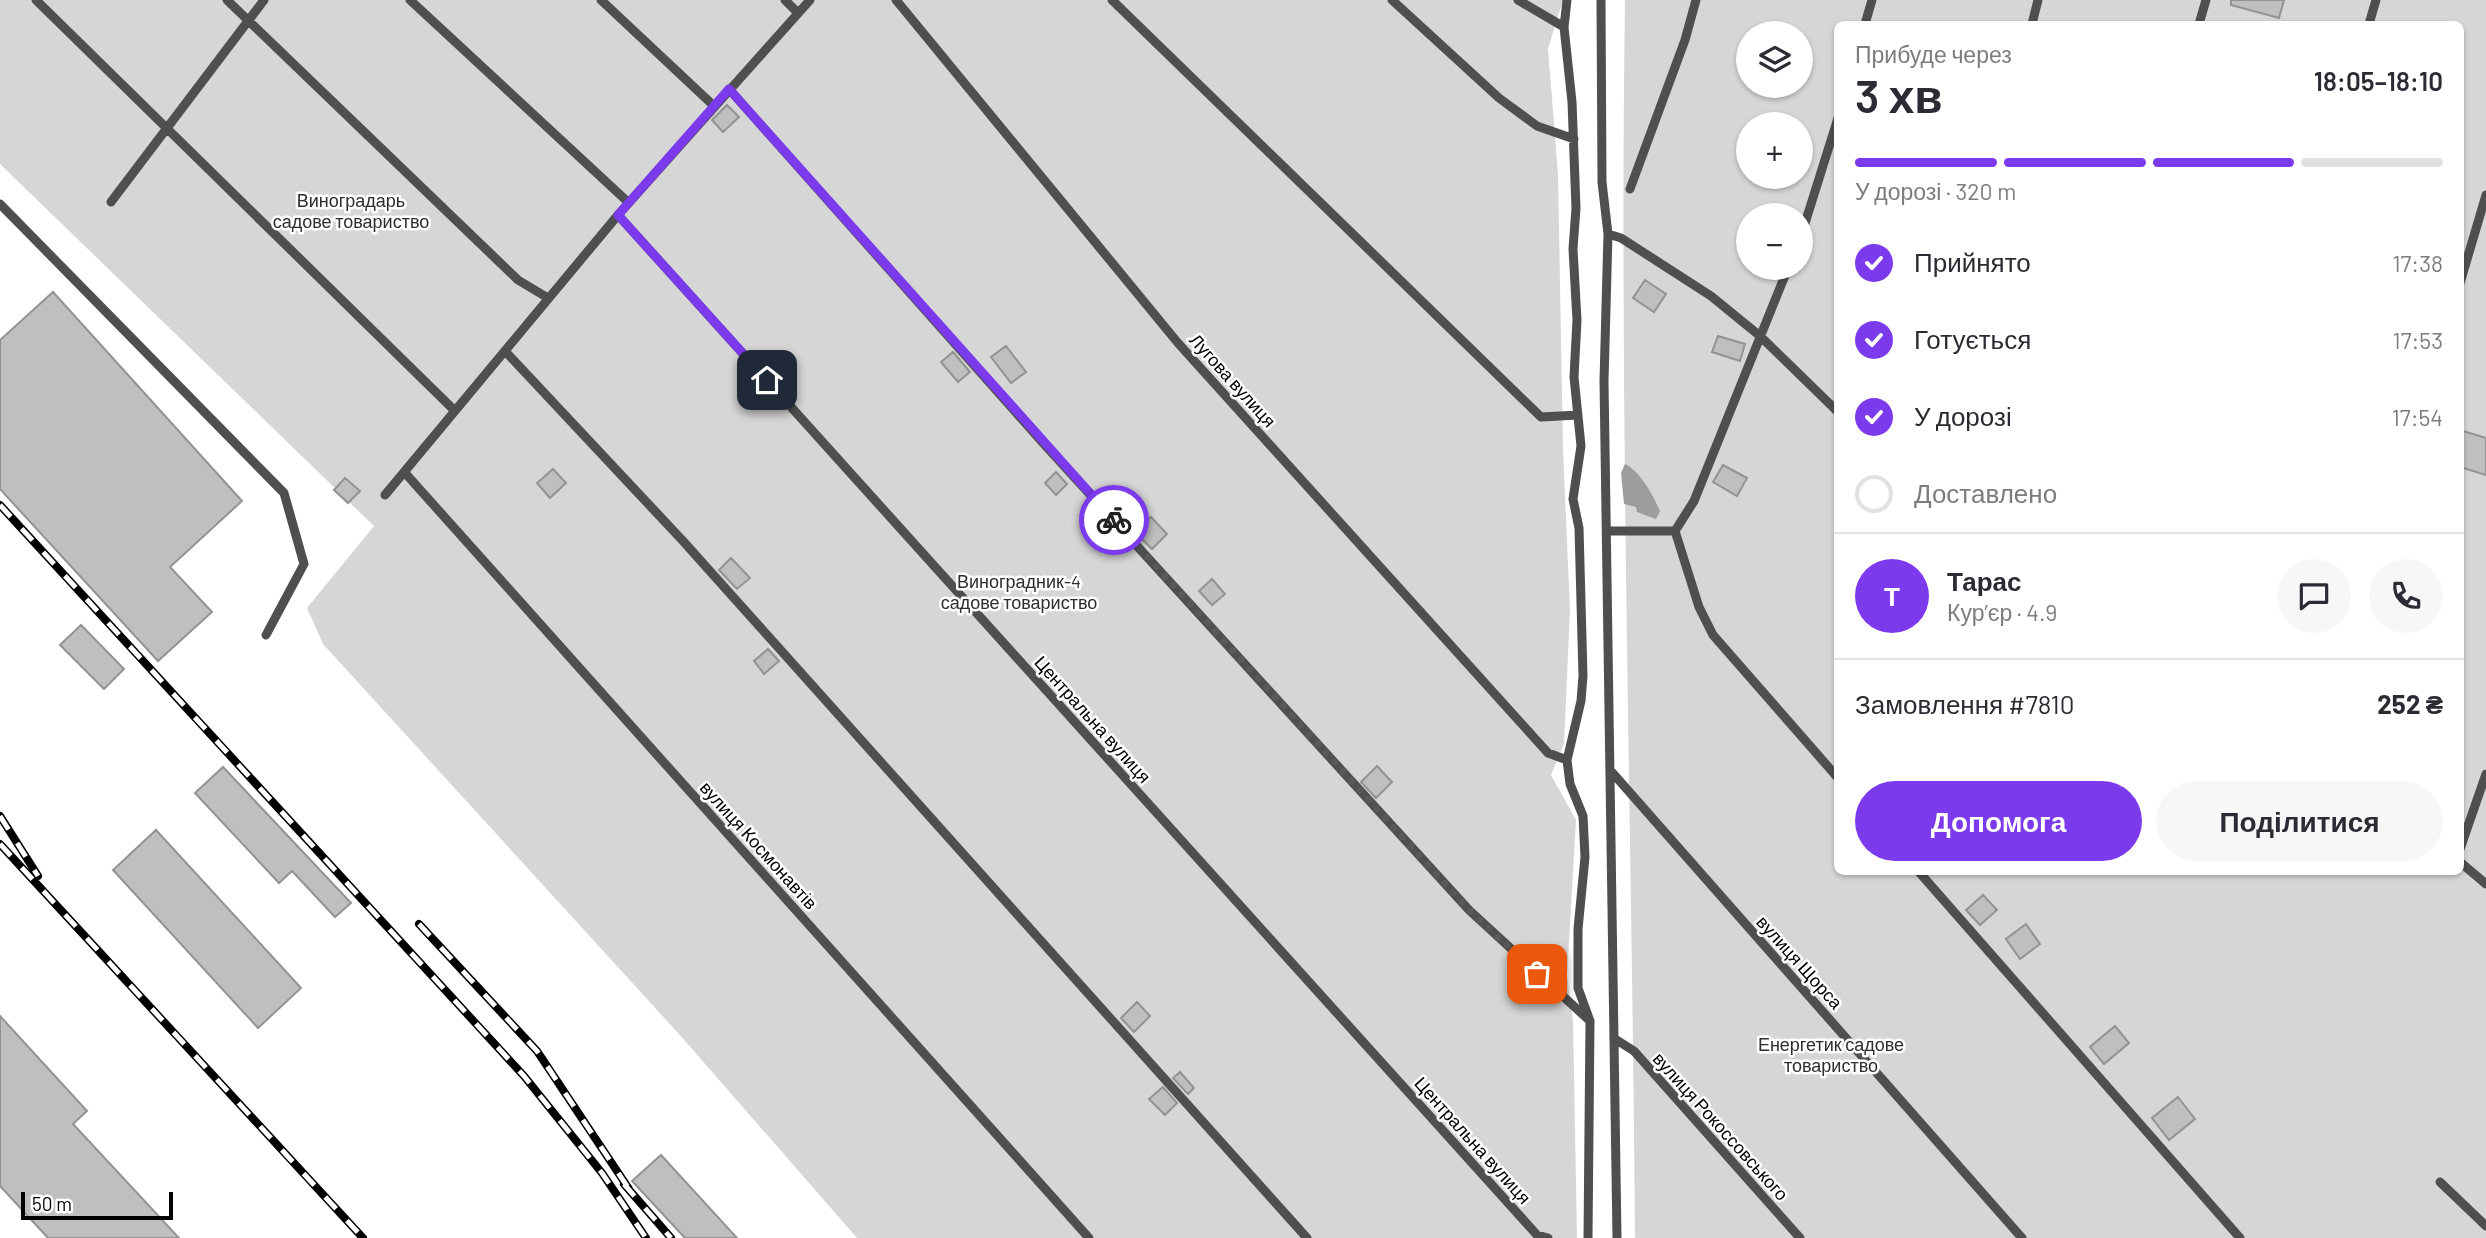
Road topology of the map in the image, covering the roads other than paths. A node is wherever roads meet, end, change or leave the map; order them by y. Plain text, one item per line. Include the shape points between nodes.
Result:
1 (36, 0) edge
2 (227, 0) edge
3 (264, 0) edge
4 (410, 0) edge
5 (601, 0) edge
6 (785, 0) edge
7 (810, 0) edge
8 (896, 0) edge
9 (1112, 0) edge
10 (1392, 0) edge
11 (1518, 0) edge
12 (1567, 0) edge
13 (1601, 0) edge
14 (1696, 0) edge
15 (1872, 0) edge
16 (2038, 0) edge
17 (2206, 0) edge
18 (2376, 0) edge
19 (797, 12) junction
20 (249, 21) junction
21 (1866, 21) edge
22 (2033, 21) edge
23 (2200, 21) edge
24 (2371, 21) edge
25 (1564, 27) junction
26 (729, 89) junction
27 (714, 106) junction
28 (167, 128) junction
29 (1834, 131) edge
30 (1574, 139) junction
31 (1630, 189) dead end
32 (2486, 195) edge
33 (111, 202) dead end
34 (629, 203) junction
35 (1811, 203) edge
36 (0, 204) edge
37 (618, 215) junction
38 (1608, 233) junction
39 (2464, 269) edge
40 (1783, 280) edge
41 (548, 298) junction
42 (1760, 336) junction
43 (505, 351) junction
44 (1834, 408) edge
45 (454, 410) junction
46 (1578, 415) junction
47 (406, 474) junction
48 (385, 495) dead end
49 (1607, 531) junction
50 (1675, 531) junction
51 (266, 635) dead end
52 (1567, 760) junction
53 (1610, 771) junction
54 (1834, 773) edge
55 (2486, 774) edge
56 (2464, 837) edge
57 (2464, 865) edge
58 (1922, 875) edge
59 (2486, 884) edge
60 (1590, 1021) junction
61 (1615, 1039) junction
62 (2440, 1182) dead end
63 (2486, 1226) edge
64 (1089, 1238) edge
65 (1307, 1238) edge
66 (1548, 1238) edge
67 (1588, 1238) edge
68 (1617, 1238) edge
69 (1800, 1238) edge
70 (2022, 1238) edge
71 (2240, 1238) edge

1 - 28 lane
2 - 20 lane
3 - 20 lane
4 - 34 lane
5 - 27 lane
6 - 19 lane
7 - 19 lane
8 - 52 lane, Лугова вулиця via 1178,342 1548,753
9 - 46 lane via 1541,417
10 - 30 lane via 1499,98 1537,126
11 - 25 lane
12 - 25 lane
13 - 38 lane via 1602,182
14 - 31 lane
15 - 21 lane
16 - 22 lane
17 - 23 lane
18 - 24 lane
19 - 26 lane
20 - 28 lane
20 - 41 lane via 518,280
25 - 30 lane
26 - 27 lane
26 - 60 lane via 1044,444 1469,910
27 - 34 lane
28 - 33 lane
28 - 45 lane
29 - 35 lane
30 - 46 lane
32 - 39 lane
34 - 37 lane
36 - 51 lane via 284,493 304,564
37 - 41 lane
37 - 66 lane, Центральна вулиця via 1537,1235
38 - 42 lane via 1711,296
38 - 49 lane via 1604,381
40 - 42 lane
41 - 43 lane
42 - 44 lane
42 - 50 lane via 1694,501
43 - 45 lane
43 - 65 lane via 682,541
45 - 47 lane
46 - 52 lane via 1581,446 1573,499 1579,528 1583,676
47 - 48 lane
47 - 64 lane, вулиця Космонавтів
49 - 50 lane
49 - 53 lane
50 - 54 lane via 1699,607 1713,635
52 - 60 lane via 1570,784 1583,816 1586,857 1578,929 1578,988
53 - 61 lane
53 - 70 lane, вулиця Щорса
55 - 56 lane
57 - 59 lane
58 - 71 lane
60 - 67 lane
61 - 68 lane
61 - 69 lane, вулиця Рокоссовського via 1634,1051
62 - 63 lane

